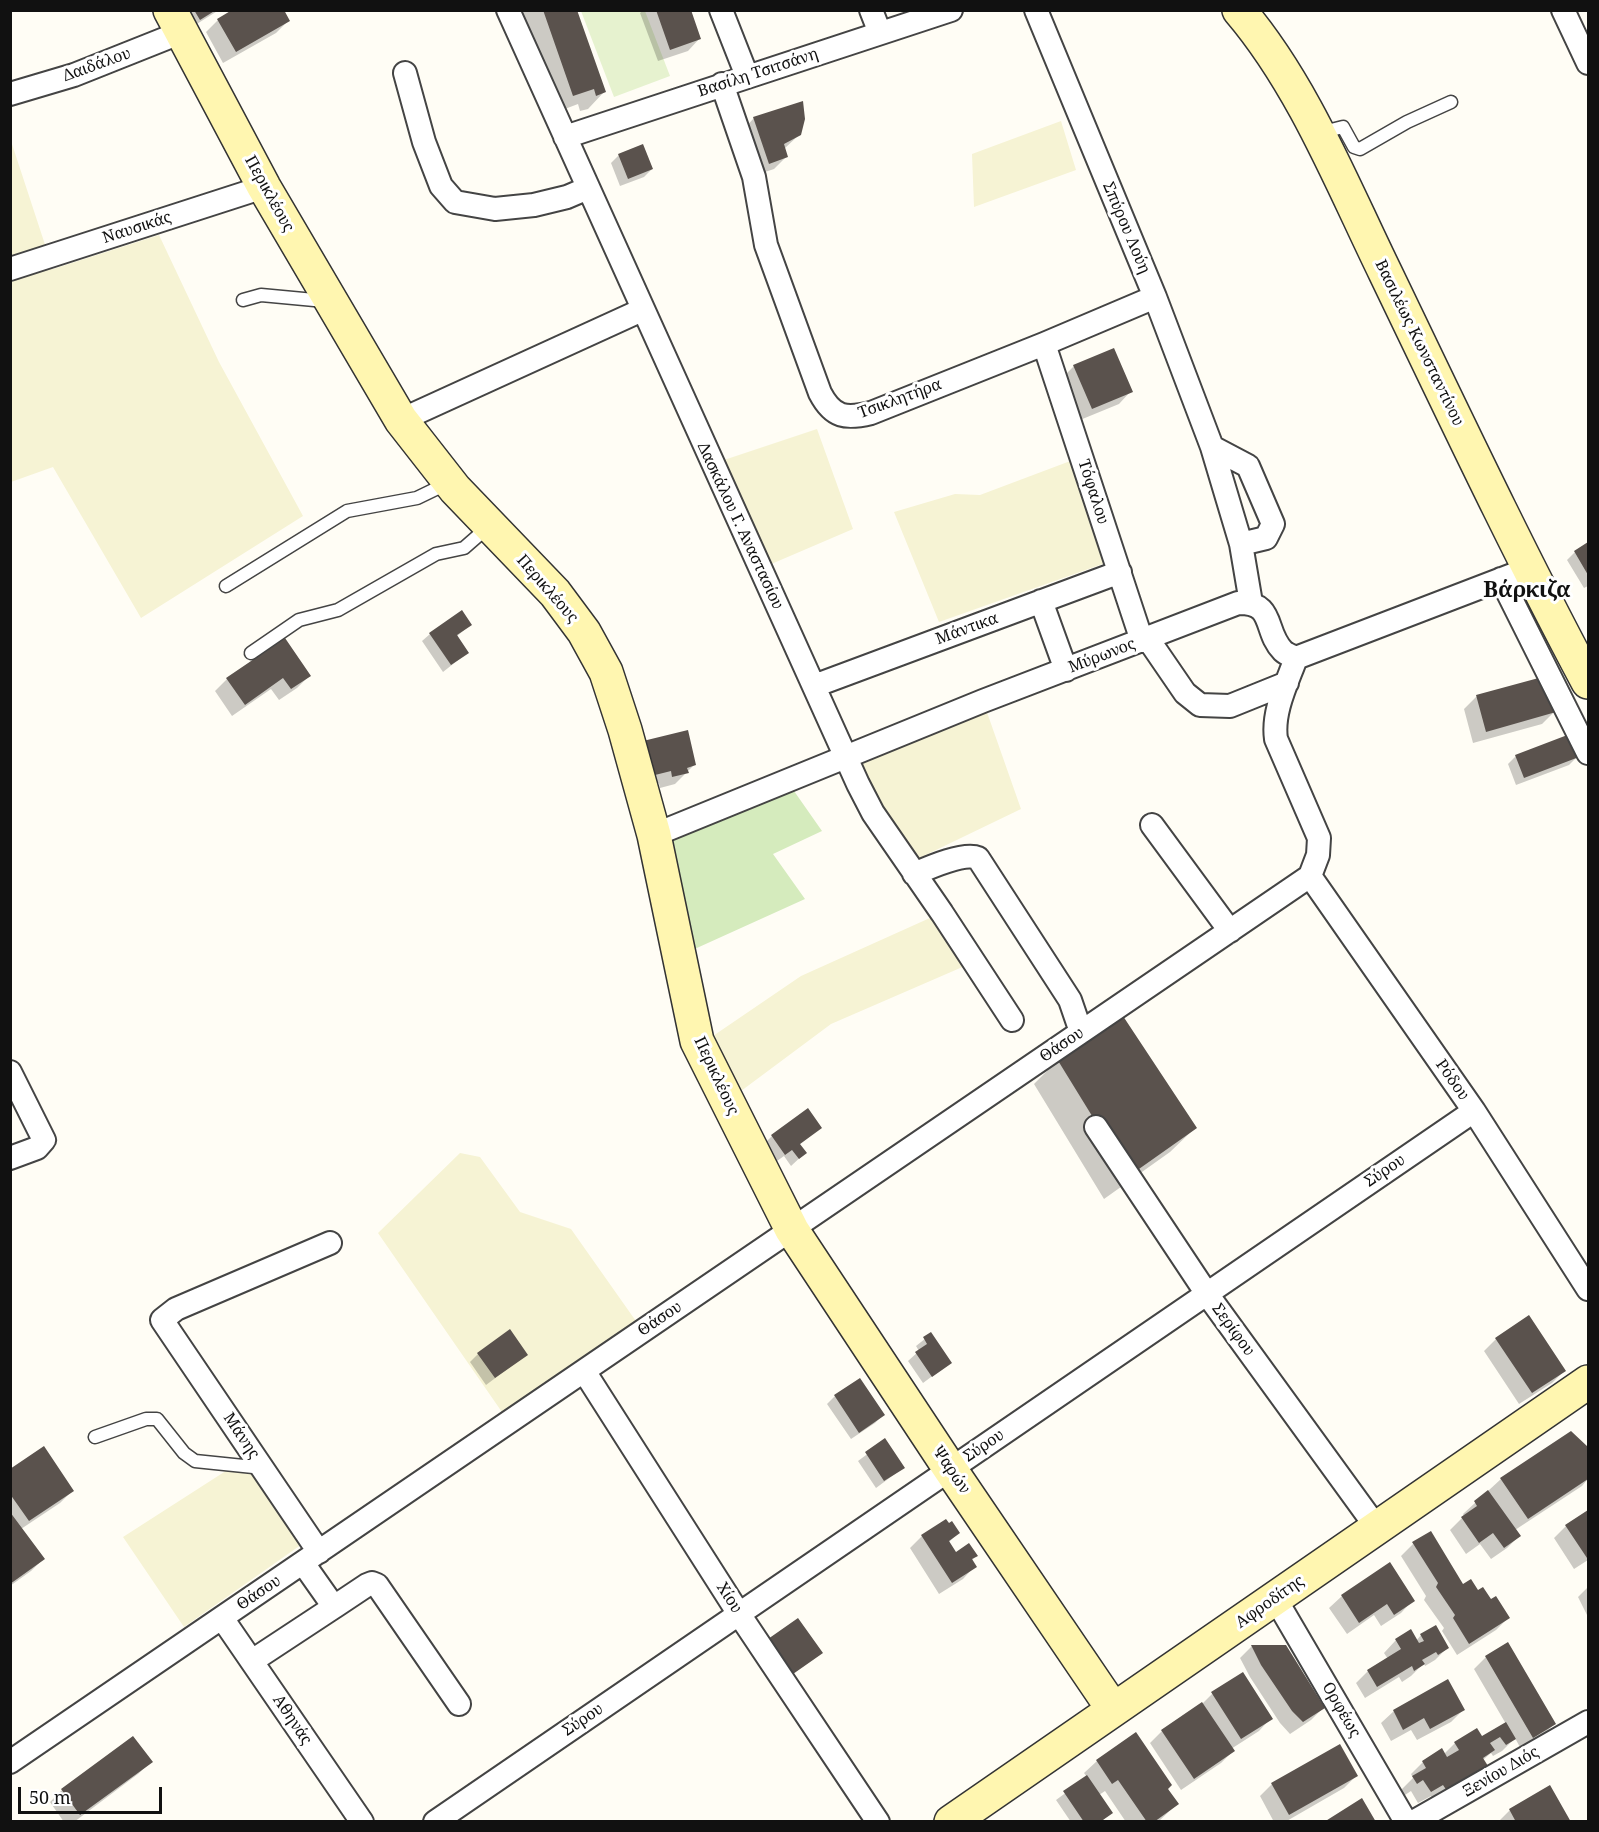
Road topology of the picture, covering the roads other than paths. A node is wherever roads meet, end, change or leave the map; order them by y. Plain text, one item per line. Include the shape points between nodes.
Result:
1 (508, 10) edge
2 (722, 10) edge
3 (871, 10) edge
4 (951, 10) edge
5 (1036, 10) edge
6 (1239, 10) edge
7 (1563, 10) edge
8 (176, 21) edge
9 (880, 33) junction
10 (1588, 63) edge
11 (405, 73) dead end
12 (747, 76) junction
13 (722, 84) junction
14 (10, 94) edge
15 (1451, 102) dead end
16 (1318, 134) junction
17 (565, 137) junction
18 (264, 187) junction
19 (588, 188) junction
20 (10, 269) edge
21 (1155, 297) junction
22 (243, 300) dead end
23 (331, 301) junction
24 (642, 310) junction
25 (1044, 344) junction
26 (401, 420) junction
27 (1212, 447) junction
28 (449, 482) junction
29 (490, 525) junction
30 (1241, 544) junction
31 (1120, 572) junction
32 (1514, 574) junction
33 (226, 586) dead end
34 (1041, 601) junction
35 (1251, 603) junction
36 (1145, 640) junction
37 (251, 652) dead end
38 (1296, 658) junction
39 (1066, 670) junction
40 (1588, 682) edge
41 (1287, 683) junction
42 (814, 686) junction
43 (1588, 753) edge
44 (846, 757) junction
45 (1152, 825) dead end
46 (654, 835) junction
47 (914, 874) junction
48 (1310, 876) junction
49 (1230, 931) junction
50 (1012, 1020) dead end
51 (1081, 1032) junction
52 (10, 1072) edge
53 (1474, 1111) junction
54 (1096, 1127) dead end
55 (10, 1158) edge
56 (792, 1230) junction
57 (330, 1243) dead end
58 (1588, 1289) edge
59 (1207, 1294) junction
60 (584, 1371) junction
61 (1588, 1382) edge
62 (95, 1437) dead end
63 (263, 1468) junction
64 (950, 1469) junction
65 (1377, 1528) junction
66 (311, 1557) junction
67 (1275, 1598) junction
68 (334, 1607) junction
69 (739, 1614) junction
70 (222, 1618) junction
71 (252, 1661) junction
72 (459, 1704) dead end
73 (1113, 1709) junction
74 (1588, 1722) edge
75 (10, 1762) edge
76 (362, 1821) edge
77 (435, 1821) edge
78 (878, 1821) edge
79 (951, 1821) edge
80 (1406, 1821) edge
81 (1413, 1821) edge

1 - 17 street, Δασκάλου Γ. Αναστασίου
2 - 12 street
3 - 9 street
4 - 9 street, Βασίλη Τσιτσάνη
5 - 21 street, Σπύρου Λούη
6 - 16 street, Βασιλέως Κωνσταντίνου via 1307,110
7 - 10 street
8 - 14 street, Δαιδάλου via 74,75
8 - 18 street, Περικλέους
9 - 12 street, Βασίλη Τσιτσάνη
11 - 19 street via 441,186 455,202 495,209 534,205
12 - 13 street, Βασίλη Τσιτσάνη
13 - 17 street, Βασίλη Τσιτσάνη
13 - 25 street, Τσικλητήρα via 754,177 766,245 820,393 832,410 849,417 871,412
15 - 16 lane via 1360,149 1354,147 1343,128
16 - 32 street, Βασιλέως Κωνσταντίνου
17 - 19 street, Δασκάλου Γ. Αναστασίου
18 - 20 street, Ναυσικάς
18 - 23 street, Περικλέους
19 - 24 street, Δασκάλου Γ. Αναστασίου
21 - 25 street, Τσικλητήρα
21 - 27 street, Σπύρου Λούη
22 - 23 lane via 261,295
23 - 26 street, Περικλέους
24 - 26 street
24 - 42 street, Δασκάλου Γ. Αναστασίου
25 - 31 street, Τόφαλου
26 - 28 street, Περικλέους
27 - 30 street, Σπύρου Λούη
27 - 30 street via 1248,466 1273,524 1266,538
28 - 29 street, Περικλέους
28 - 33 lane via 417,498 346,511
29 - 37 lane via 464,548 436,554 338,610 299,620
29 - 46 street, Περικλέους via 555,593 584,632 606,672
30 - 35 street, Σπύρου Λούη
31 - 34 street, Μάντικα
31 - 36 street, Τόφαλου
32 - 38 street
32 - 40 street, Βασιλέως Κωνσταντίνου
32 - 43 street
34 - 39 street
34 - 42 street, Μάντικα
35 - 36 street, Μύρωνος via 1238,603
35 - 38 street via 1264,611 1283,652
36 - 39 street, Μύρωνος
36 - 41 street, Τόφαλου via 1185,693 1200,705 1230,706
38 - 41 street
39 - 44 street, Μύρωνος
41 - 48 street via 1274,729 1319,838
42 - 44 street, Δασκάλου Γ. Αναστασίου
44 - 46 street, Μύρωνος
44 - 47 street, Δασκάλου Γ. Αναστασίου via 873,813
45 - 49 street
46 - 56 street, Περικλέους via 697,1041
47 - 50 street, Δασκάλου Γ. Αναστασίου
47 - 51 street via 963,857 978,858 1070,1000
48 - 49 street, Θάσου
48 - 53 street, Ρόδου
49 - 51 street, Θάσου
51 - 56 street, Θάσου
52 - 55 street via 44,1140 37,1148
53 - 58 street, Ρόδου
53 - 59 street, Σύρου
54 - 59 street, Σερίφου
56 - 60 street, Θάσου
56 - 64 street, Ψαρών
57 - 63 street, Μάνης via 176,1309 162,1320
59 - 64 street, Σύρου
59 - 65 street, Σερίφου
60 - 66 street, Θάσου
60 - 69 street, Χίου
61 - 65 street, Αφροδίτης
62 - 63 lane via 146,1419 157,1419 195,1461
63 - 66 street, Μάνης
64 - 69 street, Σύρου
64 - 73 street, Ψαρών
65 - 67 street, Αφροδίτης
66 - 68 street, Μάνης
66 - 70 street, Θάσου
67 - 73 street, Αφροδίτης
67 - 80 street, Ορφέως
68 - 71 street
68 - 72 street via 367,1585 377,1585
69 - 77 street, Σύρου
69 - 78 street, Χίου
70 - 71 street, Αθηνάς
70 - 75 street, Θάσου
71 - 76 street, Αθηνάς
73 - 79 street, Αφροδίτης
74 - 81 street, Ξενίου Διός

